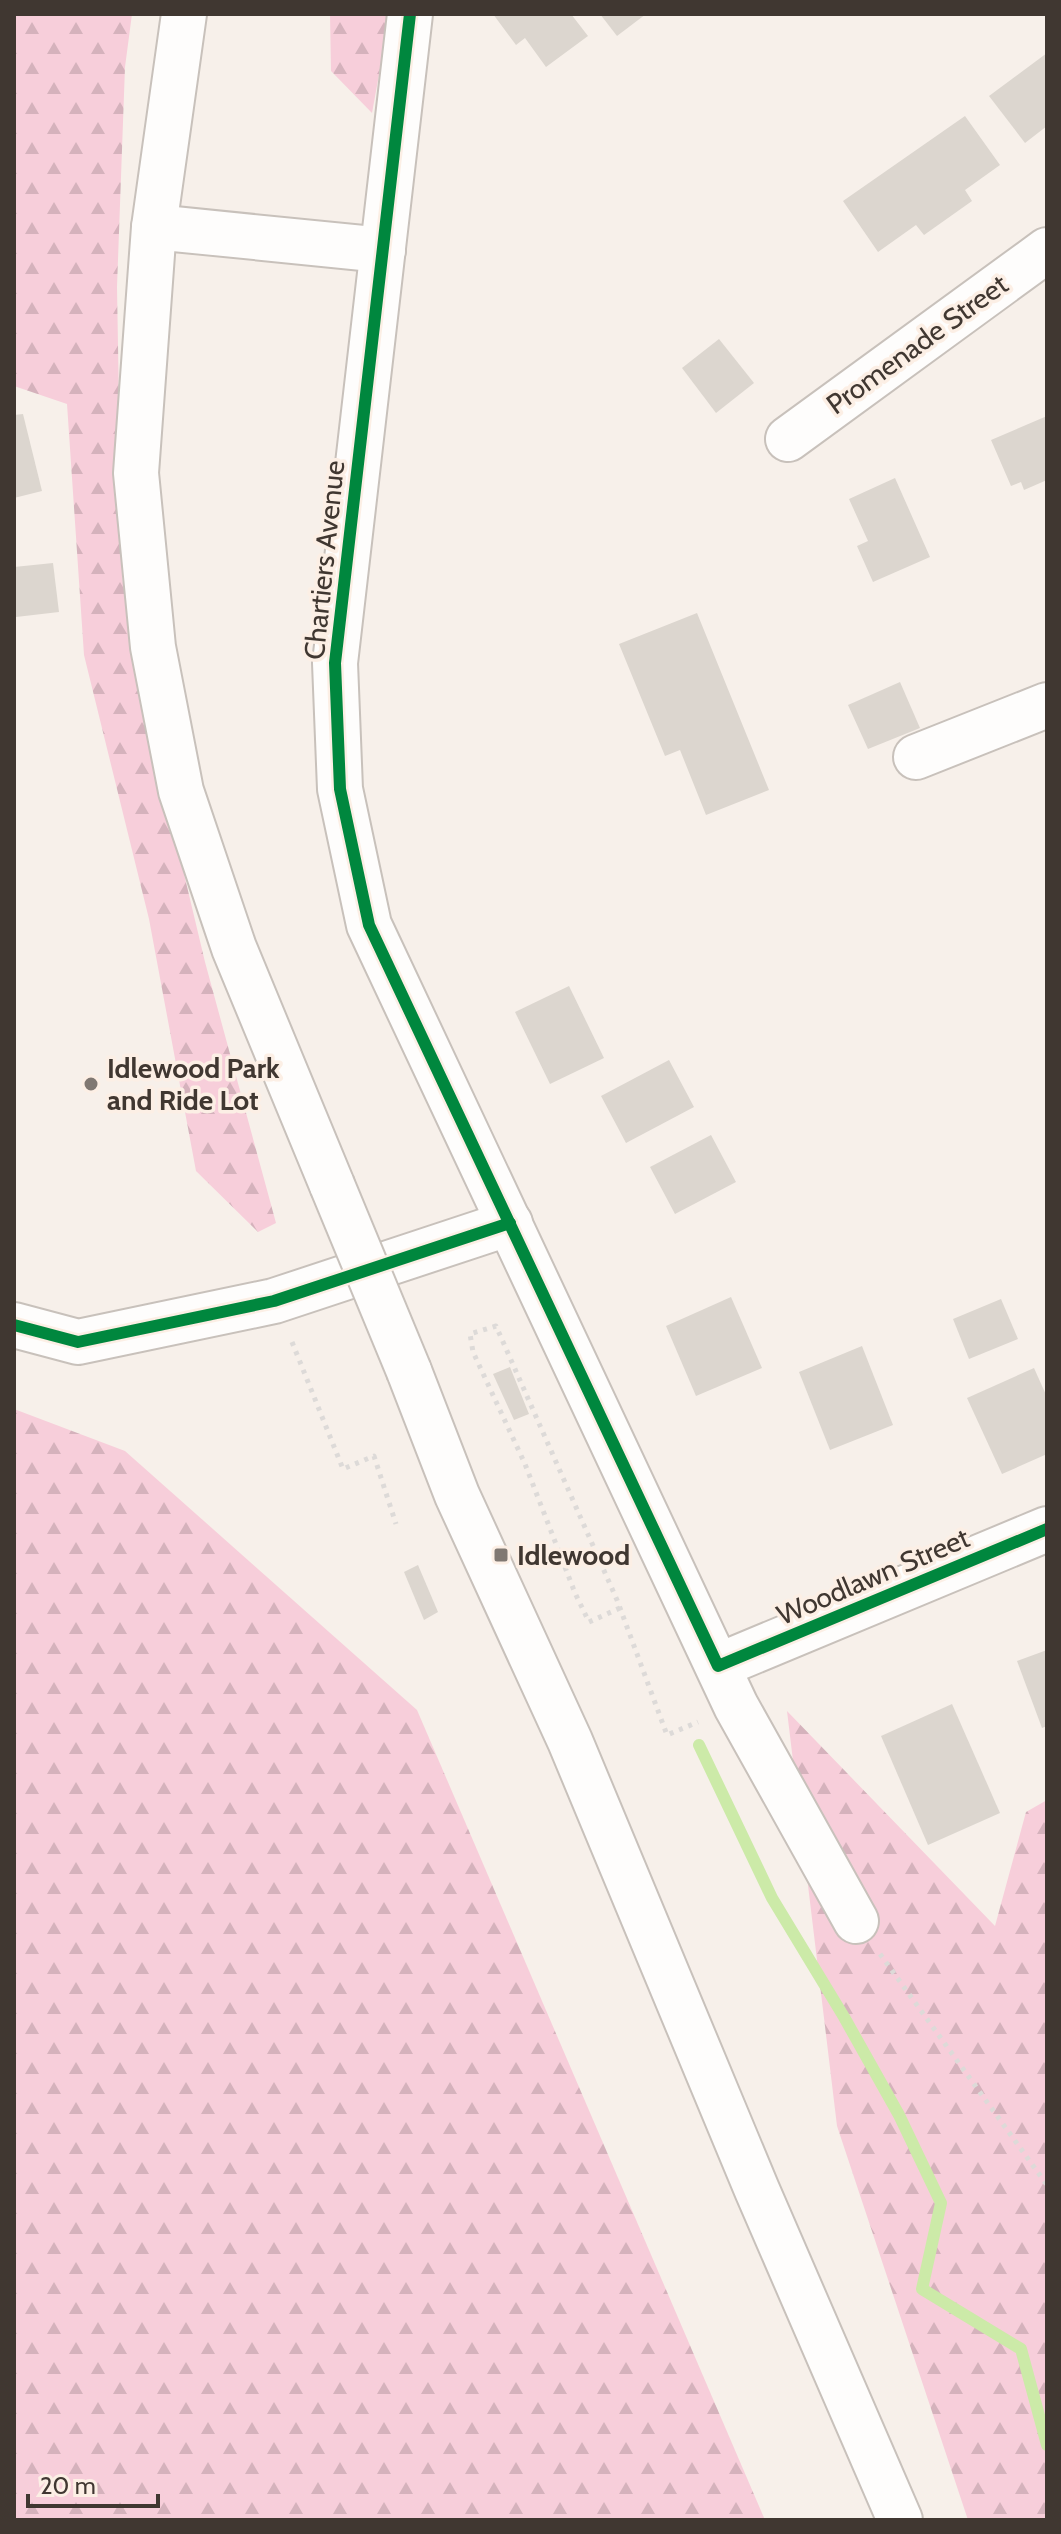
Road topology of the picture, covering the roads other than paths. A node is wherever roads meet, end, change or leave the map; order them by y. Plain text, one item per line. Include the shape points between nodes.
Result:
1 (184, 14) edge
2 (410, 14) edge
3 (154, 227) junction
4 (383, 250) junction
5 (1047, 250) edge
6 (788, 439) dead end
7 (1047, 705) edge
8 (916, 757) dead end
9 (510, 1223) junction
10 (14, 1325) edge
11 (1047, 1529) edge
12 (718, 1666) junction
13 (856, 1921) road end
14 (900, 2520) edge

1 - 3 street
2 - 4 street, Chartiers Avenue
3 - 4 street
3 - 14 street, bridge via 136,473 153,647 181,791 234,948 457,1495 570,1741
4 - 9 street, Chartiers Avenue via 335,663 340,789 369,925
5 - 6 street, Promenade Street
7 - 8 street
9 - 10 street via 274,1301 108,1336 78,1342
9 - 12 street, Chartiers Avenue
11 - 12 street, Woodlawn Street
12 - 13 street, Chartiers Avenue

